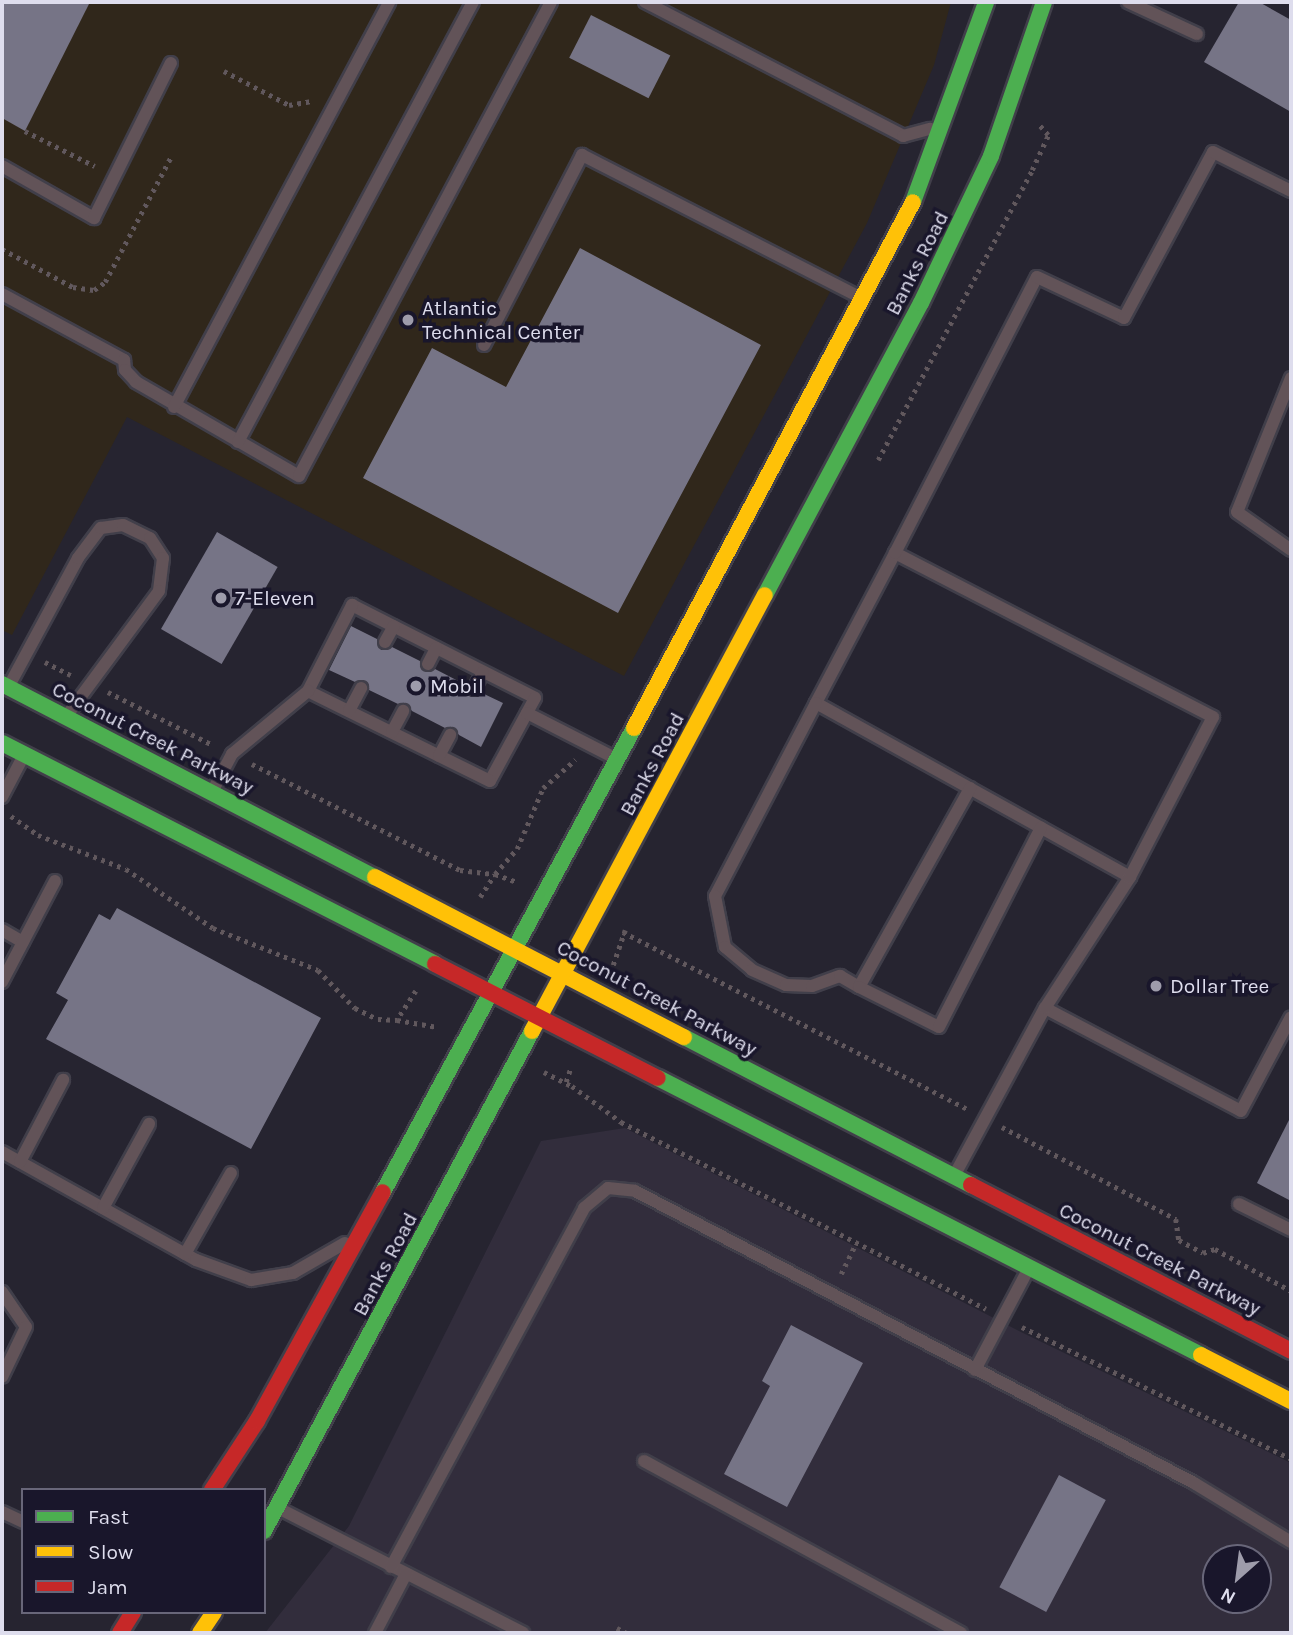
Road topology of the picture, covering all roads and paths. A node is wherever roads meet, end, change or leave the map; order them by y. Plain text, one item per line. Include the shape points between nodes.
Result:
1 (388, 2) edge
2 (473, 2) edge
3 (551, 2) edge
4 (645, 2) edge
5 (986, 2) edge
6 (1044, 2) edge
7 (1128, 2) edge
8 (1196, 34) dead end
9 (171, 63) dead end
10 (224, 71) dead end
11 (338, 98) junction
12 (930, 129) dead end
13 (25, 131) dead end
14 (172, 155) dead end
15 (2, 166) edge
16 (115, 176) junction
17 (1291, 191) edge
18 (2, 249) edge
19 (2, 293) edge
20 (862, 299) junction
21 (484, 345) dead end
22 (1291, 377) edge
23 (174, 407) junction
24 (238, 442) junction
25 (1291, 550) edge
26 (895, 554) junction
27 (394, 626) junction
28 (385, 642) dead end
29 (436, 648) junction
30 (428, 664) dead end
31 (483, 672) junction
32 (5, 686) edge
33 (361, 688) dead end
34 (474, 689) dead end
35 (308, 691) junction
36 (816, 703) junction
37 (403, 710) dead end
38 (349, 712) junction
39 (527, 713) junction
40 (65, 717) junction
41 (392, 732) junction
42 (450, 735) dead end
43 (2, 743) edge
44 (24, 754) junction
45 (439, 756) junction
46 (618, 760) junction
47 (970, 788) junction
48 (212, 792) junction
49 (2, 797) edge
50 (2, 810) edge
51 (1041, 828) junction
52 (1130, 877) junction
53 (55, 881) dead end
54 (593, 917) junction
55 (2, 930) edge
56 (23, 942) junction
57 (515, 947) junction
58 (563, 973) junction
59 (2, 982) edge
60 (859, 987) junction
61 (489, 993) junction
62 (1045, 1008) junction
63 (540, 1016) junction
64 (1291, 1017) edge
65 (397, 1020) dead end
66 (517, 1059) junction
67 (63, 1080) dead end
68 (985, 1118) junction
69 (149, 1124) dead end
70 (2, 1152) edge
71 (20, 1162) junction
72 (231, 1173) dead end
73 (954, 1176) junction
74 (1239, 1204) dead end
75 (103, 1208) junction
76 (1291, 1230) edge
77 (357, 1236) junction
78 (856, 1243) junction
79 (185, 1254) junction
80 (1029, 1267) junction
81 (1291, 1291) edge
82 (2, 1292) edge
83 (831, 1293) junction
84 (1003, 1317) junction
85 (1291, 1351) edge
86 (975, 1370) junction
87 (2, 1377) edge
88 (1291, 1401) edge
89 (1291, 1459) edge
90 (644, 1461) dead end
91 (213, 1488) edge
92 (278, 1508) junction
93 (2, 1512) edge
94 (21, 1521) edge
95 (266, 1528) edge
96 (1291, 1542) edge
97 (391, 1567) junction
98 (406, 1574) junction
99 (132, 1614) edge
100 (213, 1614) edge
101 (617, 1628) dead end
102 (120, 1633) edge
103 (200, 1633) edge
104 (375, 1633) edge
105 (523, 1633) edge
106 (627, 1633) edge
107 (961, 1633) edge

1 - 11 lane
2 - 24 lane
3 - 24 lane via 299,476
4 - 12 lane via 903,136
5 - 20 street, Banks Road via 941,134 909,210
6 - 54 street, Banks Road via 1027,61 972,200
7 - 8 lane
9 - 16 lane
10 - 11 path via 289,105
11 - 23 lane
13 - 16 path
14 - 18 path via 105,282 93,290 73,287
15 - 16 lane via 94,218
17 - 26 lane via 1213,152 1124,318 1037,277
19 - 23 lane via 124,360 125,370 136,382
20 - 21 lane via 582,155
20 - 46 street, Banks Road
22 - 25 lane via 1237,512
23 - 24 lane
26 - 36 lane
26 - 52 lane via 1213,717
27 - 28 lane
27 - 29 lane
27 - 35 lane via 352,605
29 - 30 lane
29 - 31 lane
31 - 34 lane
31 - 39 lane via 534,698
32 - 40 street, Coconut Creek Parkway
32 - 40 lane via 78,558 101,528 123,524 150,538 163,558 159,591
33 - 38 lane
35 - 38 lane
35 - 48 lane via 232,754
36 - 47 lane
36 - 60 lane via 715,896 725,947 752,971 786,985 812,986 840,976
37 - 41 lane
38 - 41 lane
39 - 45 lane via 490,781
39 - 46 lane
40 - 48 street, Coconut Creek Parkway
41 - 45 lane
42 - 45 lane
43 - 44 street
44 - 49 lane
44 - 61 street
46 - 57 street, Banks Road
47 - 51 lane
47 - 60 lane
48 - 57 street, Coconut Creek Parkway
50 - 65 path via 38,835 125,869 213,928 318,970 355,1008 378,1019
51 - 52 lane
51 - 60 lane via 939,1027
52 - 62 lane
53 - 56 lane
54 - 58 street, Banks Road
54 - 68 path
55 - 56 lane
56 - 59 lane
57 - 58 street, Coconut Creek Parkway
57 - 61 street, Banks Road
58 - 63 street, Banks Road
58 - 73 street, Coconut Creek Parkway
61 - 63 street
61 - 77 street, Banks Road
62 - 64 lane via 1241,1111
62 - 68 lane
63 - 66 street, Banks Road
63 - 80 street
66 - 78 path via 572,1086 621,1122
66 - 92 street, Banks Road
67 - 71 lane
68 - 73 lane
68 - 81 path via 1176,1219 1178,1240 1203,1253 1215,1249
69 - 75 lane
70 - 71 lane
71 - 75 lane
72 - 79 lane
73 - 85 street, Coconut Creek Parkway
74 - 76 lane
75 - 79 lane
77 - 79 lane via 293,1273 251,1280
77 - 91 street, Banks Road via 257,1421
78 - 83 path
78 - 84 path
80 - 84 lane
80 - 88 street
82 - 87 lane via 26,1327
83 - 86 lane
83 - 97 lane via 635,1191 608,1188 584,1208
84 - 86 lane
84 - 89 path
86 - 96 lane via 1194,1483
90 - 107 lane
92 - 95 street, Banks Road
92 - 97 lane
93 - 94 lane
97 - 98 lane
98 - 104 lane
98 - 105 lane
99 - 102 street
100 - 103 street
101 - 106 path

